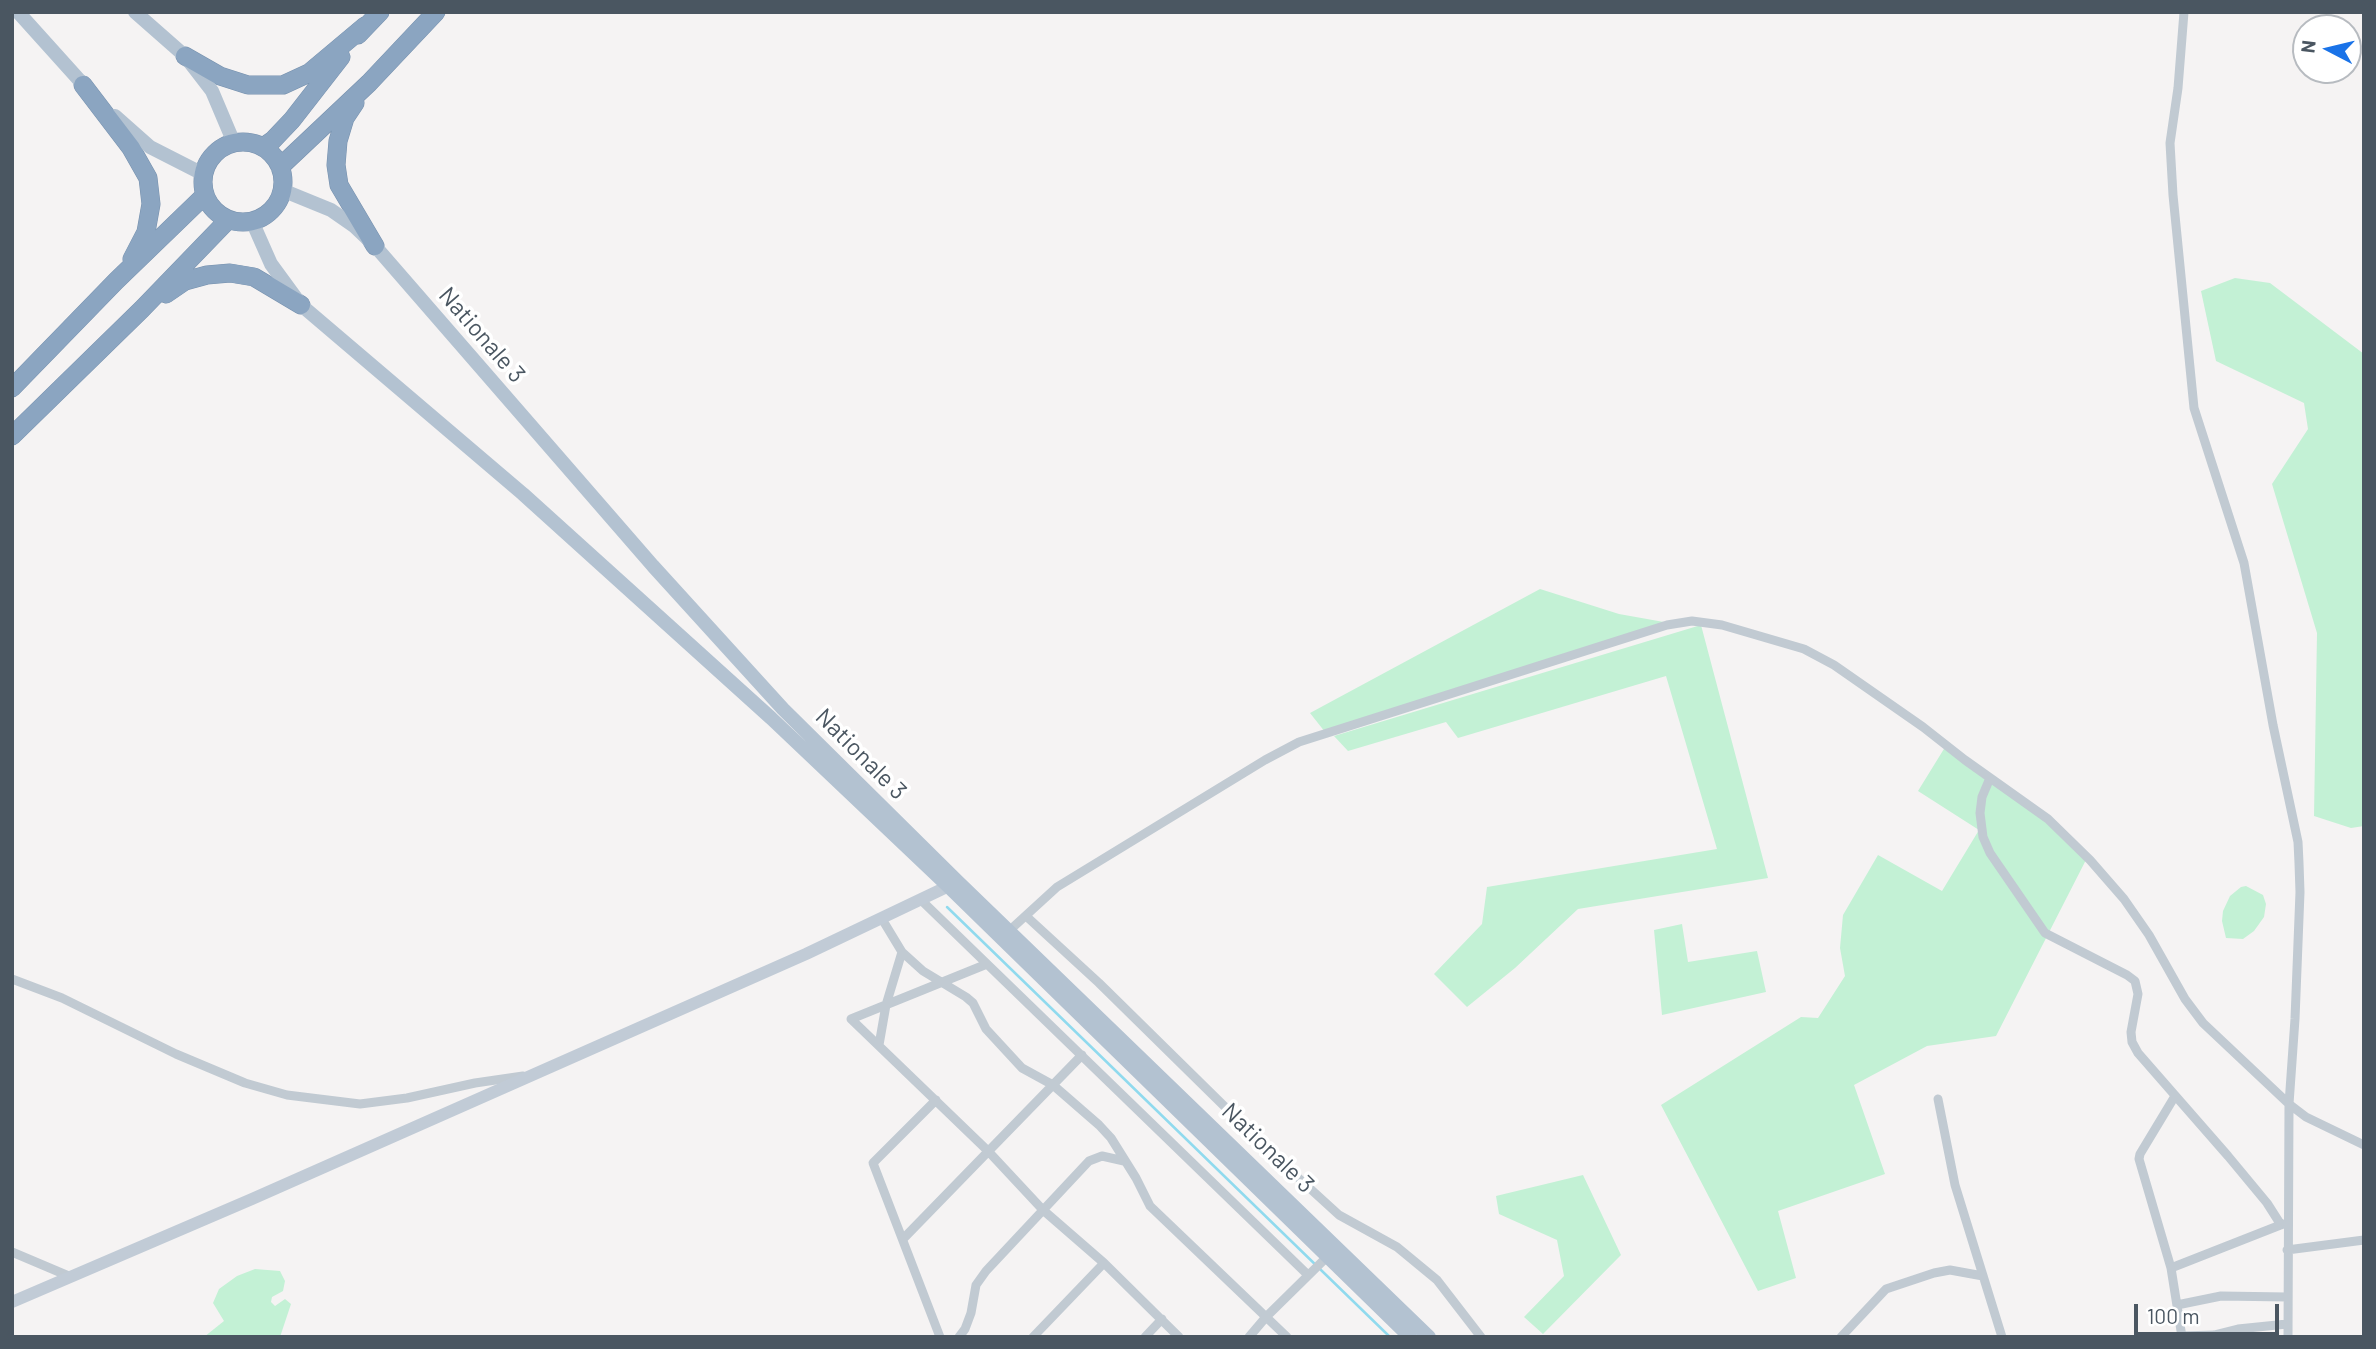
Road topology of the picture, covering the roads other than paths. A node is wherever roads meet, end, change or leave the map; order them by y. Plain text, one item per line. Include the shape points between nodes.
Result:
1 (19, 12) edge
2 (135, 12) edge
3 (380, 12) edge
4 (436, 12) edge
5 (2184, 12) edge
6 (365, 26) junction
7 (185, 56) junction
8 (369, 83) junction
9 (83, 85) junction
10 (233, 142) junction
11 (263, 147) junction
12 (280, 167) junction
13 (203, 174) junction
14 (282, 190) junction
15 (205, 195) junction
16 (228, 220) junction
17 (252, 222) junction
18 (375, 246) junction
19 (116, 281) junction
20 (301, 305) junction
21 (142, 309) junction
22 (12, 388) edge
23 (12, 436) edge
24 (1990, 778) junction
25 (953, 884) junction
26 (921, 900) junction
27 (1026, 916) junction
28 (882, 919) junction
29 (1010, 930) junction
30 (902, 952) junction
31 (987, 964) junction
32 (12, 979) edge
33 (943, 982) junction
34 (886, 1005) junction
35 (879, 1045) junction
36 (1082, 1055) junction
37 (531, 1075) junction
38 (1053, 1085) junction
39 (2175, 1096) junction
40 (1938, 1099) dead end
41 (936, 1100) junction
42 (2289, 1104) junction
43 (2364, 1145) edge
44 (988, 1151) junction
45 (1124, 1161) junction
46 (1043, 1210) junction
47 (2284, 1224) junction
48 (903, 1239) junction
49 (2364, 1240) edge
50 (2287, 1251) junction
51 (12, 1252) edge
52 (1332, 1252) junction
53 (1104, 1263) junction
54 (2171, 1268) junction
55 (1308, 1275) junction
56 (71, 1276) junction
57 (1983, 1276) junction
58 (2287, 1297) junction
59 (12, 1302) edge
60 (2176, 1304) junction
61 (1266, 1317) junction
62 (1162, 1319) junction
63 (2287, 1324) junction
64 (2229, 1333) edge
65 (2215, 1336) edge
66 (940, 1337) edge
67 (959, 1337) edge
68 (1033, 1337) edge
69 (1145, 1337) edge
70 (1178, 1337) edge
71 (1249, 1337) edge
72 (1287, 1337) edge
73 (1410, 1337) edge
74 (1429, 1337) edge
75 (1481, 1337) edge
76 (1841, 1337) edge
77 (2002, 1337) edge
78 (2182, 1337) edge
79 (2288, 1337) edge

1 - 9 main road
2 - 7 main road
3 - 6 highway
4 - 8 highway
5 - 42 street via 2170,143 2194,408 2244,563 2298,842 2300,892
6 - 7 highway via 309,73 284,85 248,85
6 - 11 highway via 292,120
7 - 10 main road via 212,91
8 - 12 highway
8 - 18 highway via 345,118 336,165 339,185
9 - 13 main road via 150,147
9 - 19 highway via 148,178 152,204 146,232
10 - 11 highway
10 - 13 highway via 214,154
11 - 12 highway
12 - 14 highway
13 - 15 highway
14 - 17 highway via 272,210
14 - 18 main road, Nationale 3 via 331,210
15 - 16 highway via 210,206
15 - 19 highway
16 - 17 highway
16 - 21 highway
17 - 20 main road, Nationale 3 via 271,264
18 - 25 main road, Nationale 3 via 653,566 783,709
19 - 22 highway
20 - 21 highway via 254,277 230,273 185,281
20 - 25 main road, Nationale 3 via 590,553
21 - 23 highway
24 - 27 street via 1855,680 1804,649 1722,625 1680,622 1404,707 1280,751 1057,887
24 - 39 street via 1980,813 1990,853 2045,933 2135,981 2138,994 2132,1042
24 - 42 street via 2048,819 2090,860 2149,935 2203,1023
25 - 26 main road
25 - 29 main road, Nationale 3
25 - 52 main road, Nationale 3
26 - 28 main road
26 - 31 street
27 - 29 street
27 - 75 street via 1339,1215 1397,1247 1437,1280
28 - 30 street
28 - 37 main road
29 - 52 main road, Nationale 3
30 - 33 street
30 - 34 street
31 - 33 street
31 - 36 street
32 - 37 street via 62,998 176,1054 287,1095 360,1104
33 - 34 street
33 - 38 street via 973,1003 986,1029 1022,1068
34 - 35 street
34 - 35 street via 851,1019
35 - 41 street
36 - 38 street
36 - 55 street
37 - 56 main road
38 - 44 street
38 - 45 street via 1099,1125
39 - 47 street
39 - 54 street via 2139,1159
40 - 57 street via 1955,1185
41 - 44 street
41 - 48 street via 873,1163
42 - 43 street
42 - 47 street
44 - 46 street
44 - 48 street
45 - 46 street via 1102,1156 1089,1161
45 - 61 street via 1150,1206
46 - 53 street
46 - 67 street via 976,1285 968,1322
47 - 50 street
47 - 54 street
48 - 66 street
49 - 50 street
50 - 58 street
51 - 56 street
52 - 55 street
52 - 73 main road, Nationale 3
52 - 74 main road, Nationale 3
53 - 62 street
53 - 68 street
54 - 60 street
55 - 61 street
56 - 59 main road
57 - 76 street via 1950,1270 1886,1289
57 - 77 street
58 - 60 street via 2221,1296
58 - 63 street
60 - 78 street
61 - 71 street
61 - 72 street
62 - 69 street
62 - 70 street
63 - 64 street
63 - 79 street
64 - 65 street
65 - 78 street

